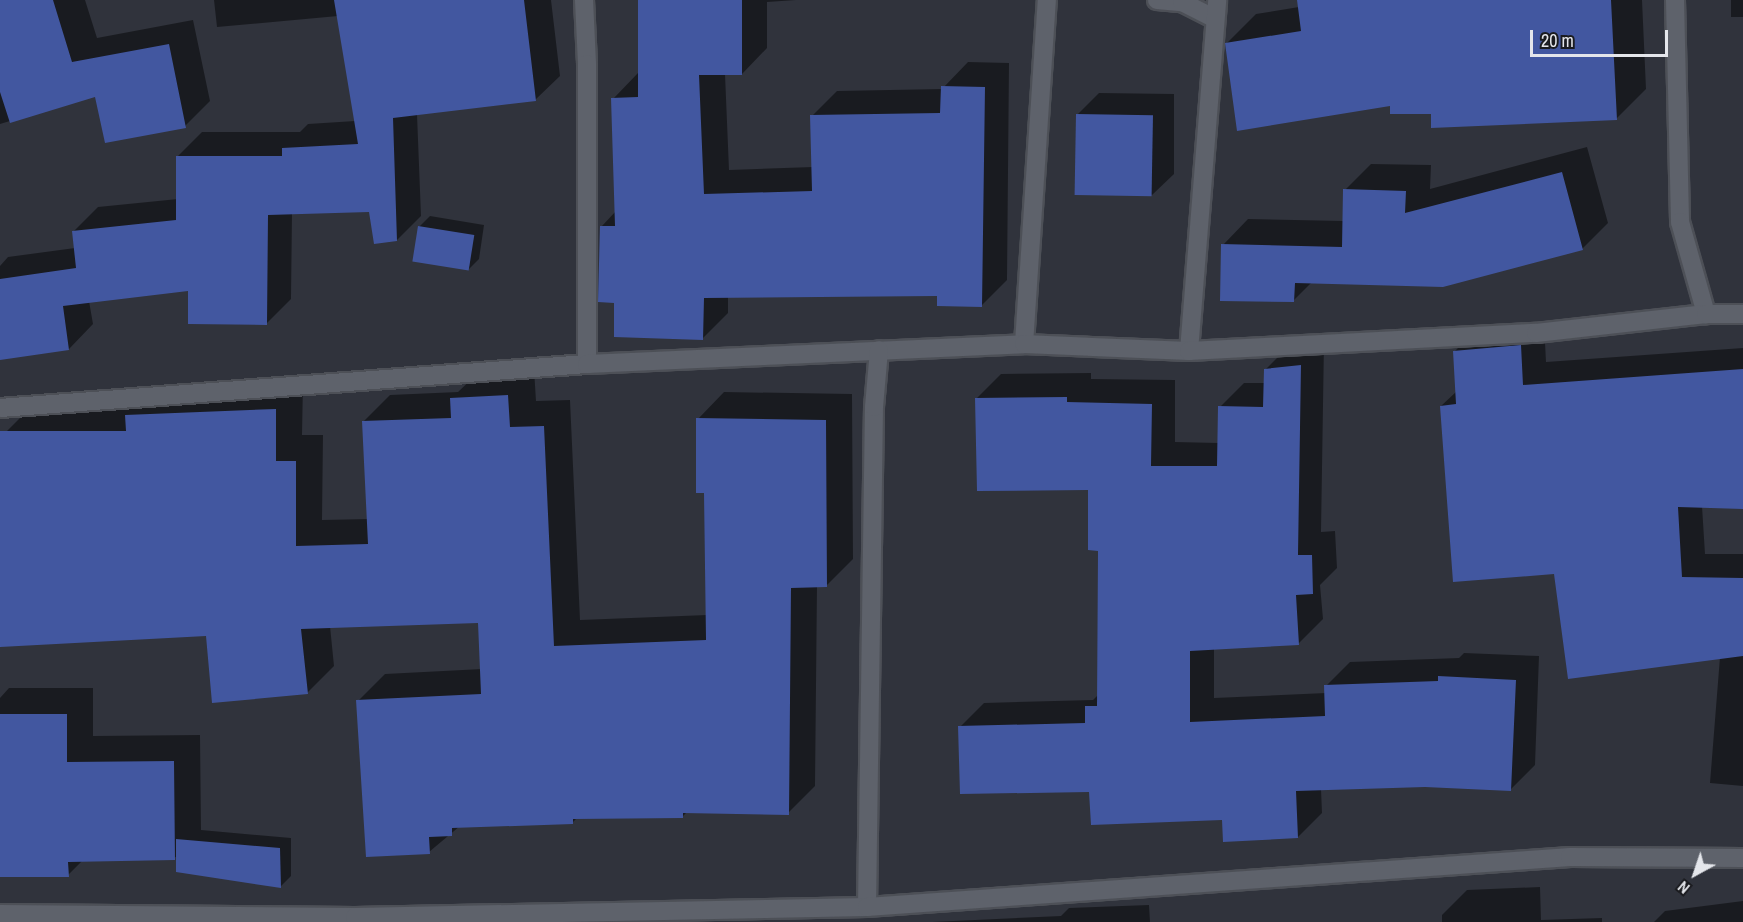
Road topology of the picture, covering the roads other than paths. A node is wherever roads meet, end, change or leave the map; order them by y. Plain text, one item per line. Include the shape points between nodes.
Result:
1 (584, 0) edge
2 (1047, 0) edge
3 (1157, 0) edge
4 (1217, 0) edge
5 (1675, 0) edge
6 (1215, 19) junction
7 (1707, 314) junction
8 (1743, 314) edge
9 (1024, 344) junction
10 (879, 350) junction
11 (1190, 351) junction
12 (587, 364) junction
13 (0, 408) edge
14 (1743, 858) edge
15 (867, 907) junction
16 (0, 914) edge
17 (786, 914) edge

1 - 12 street
2 - 9 street
3 - 6 street via 1182,2
4 - 6 street
5 - 7 street via 1680,222
6 - 11 street
7 - 8 street
7 - 11 street via 1536,333
9 - 10 street
9 - 11 street
10 - 12 street
10 - 15 street via 874,419
12 - 13 street
14 - 15 street via 1570,857
15 - 17 street
16 - 17 street

